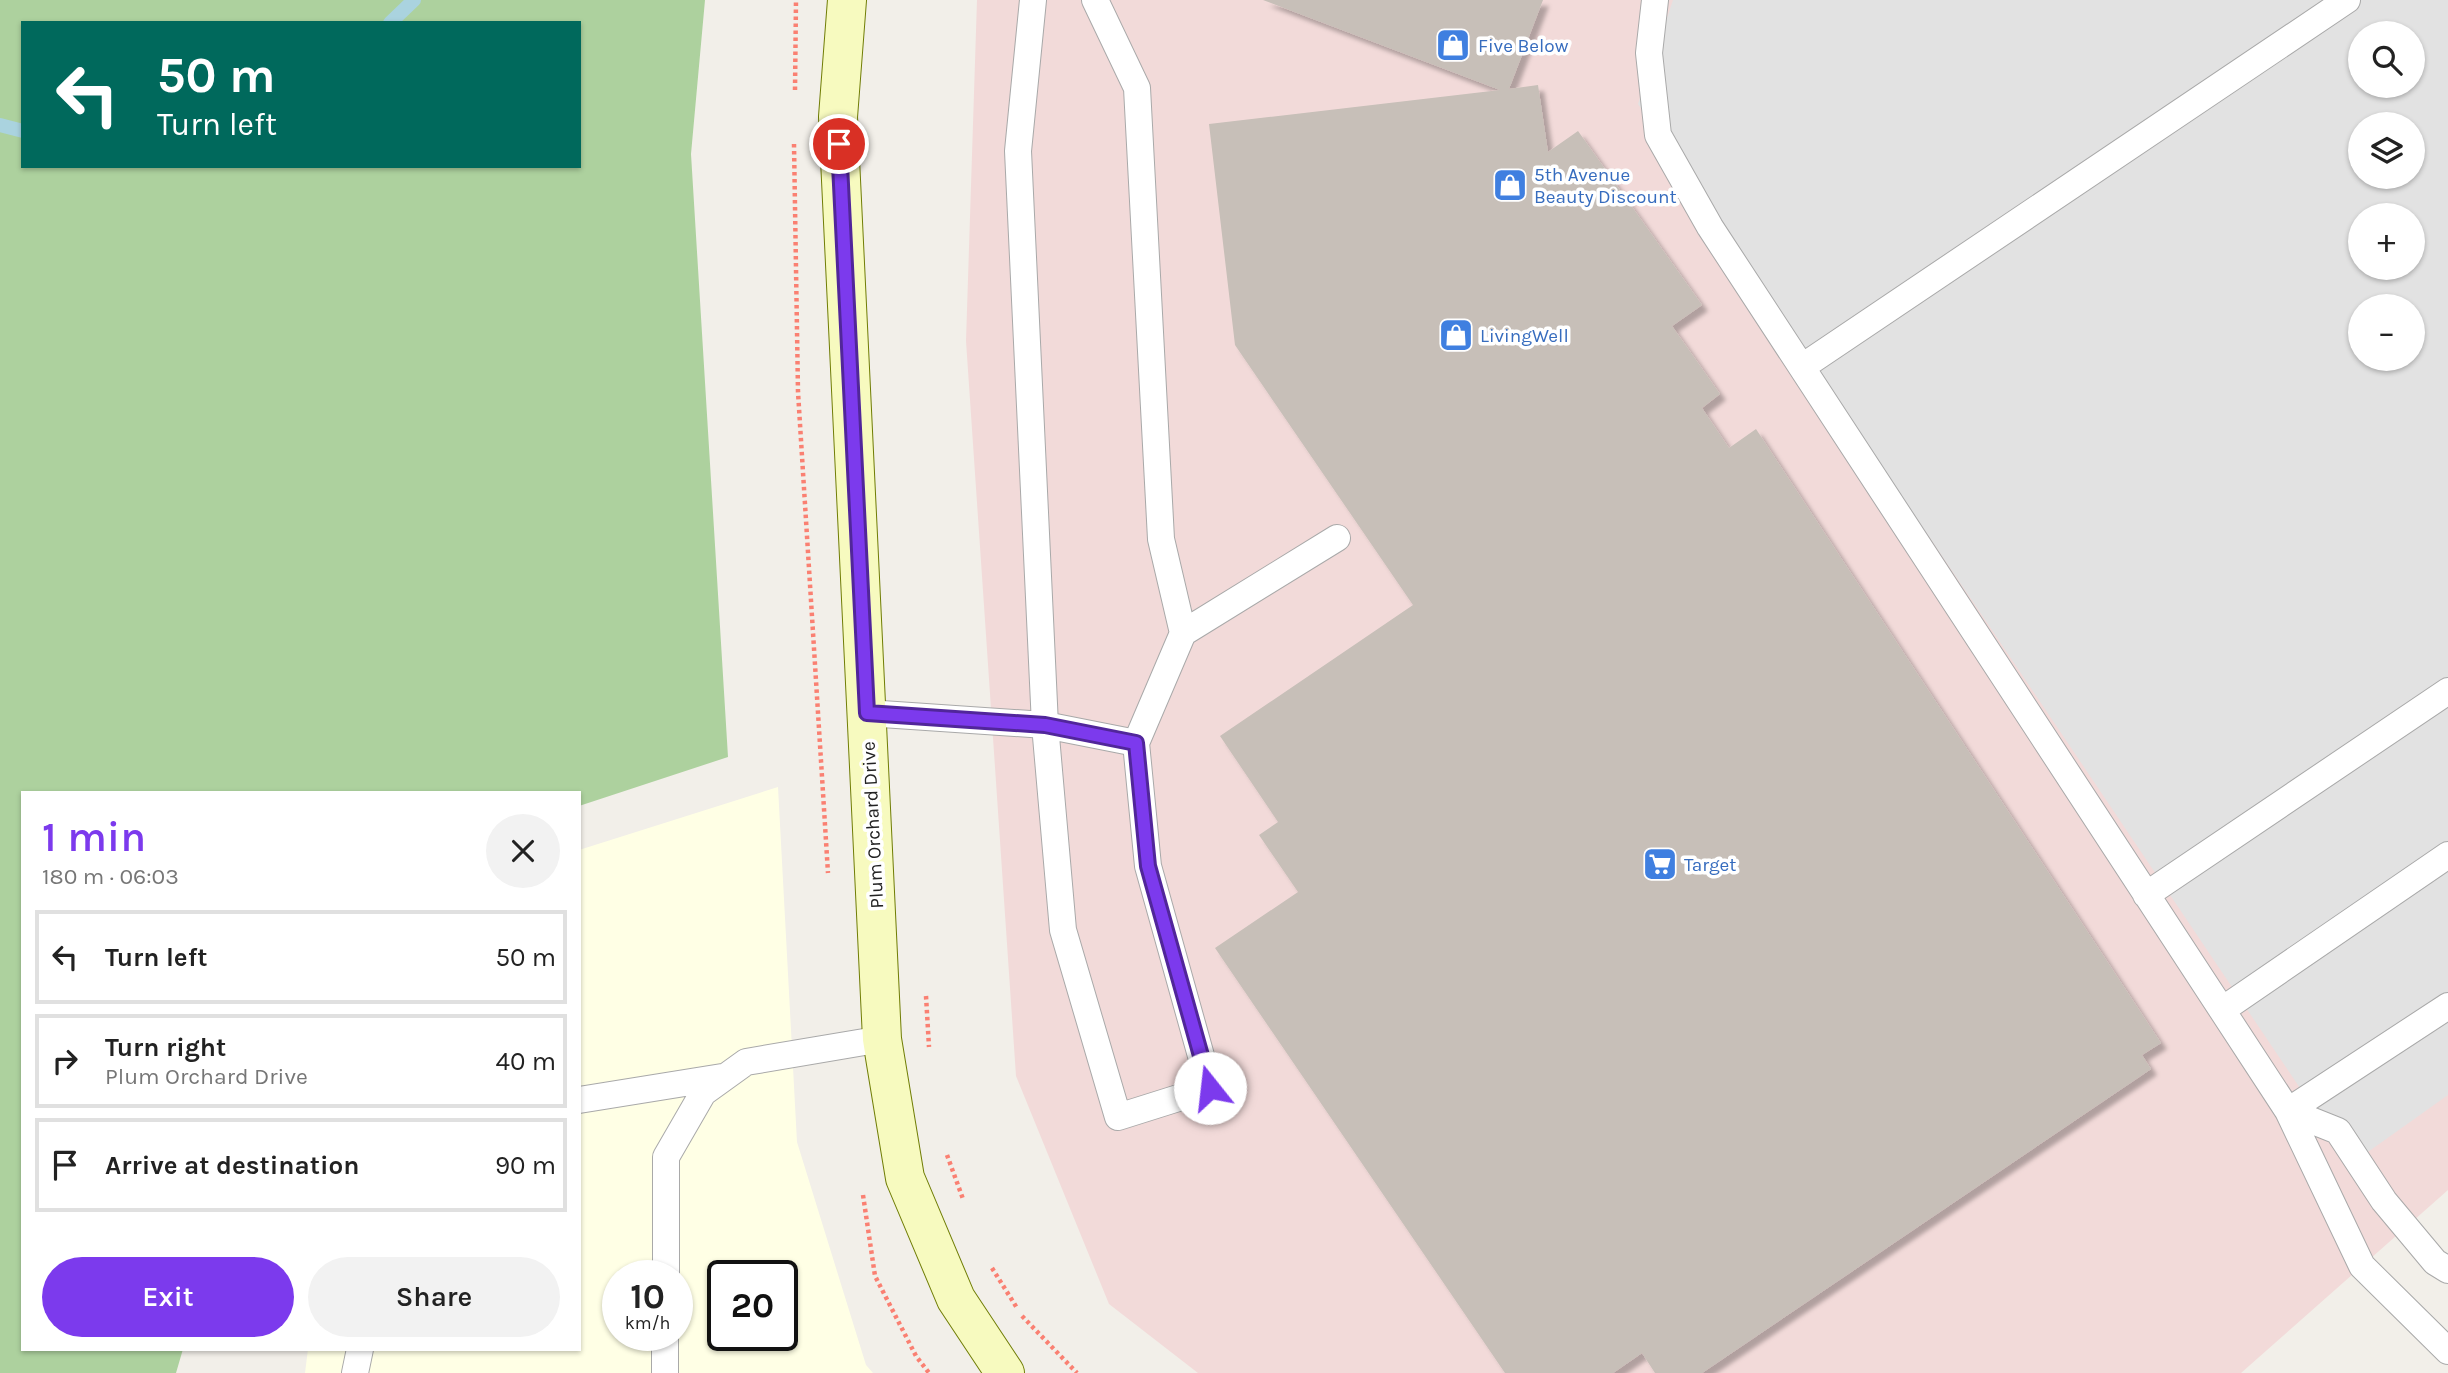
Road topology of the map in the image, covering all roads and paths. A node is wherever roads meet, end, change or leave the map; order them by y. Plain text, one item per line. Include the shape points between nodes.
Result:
1 (796, 0) edge
2 (847, 0) edge
3 (1033, 0) edge
4 (1095, 0) edge
5 (1655, 0) edge
6 (2347, 0) edge
7 (794, 97) dead end
8 (794, 138) dead end
9 (1802, 367) junction
10 (1337, 538) dead end
11 (1183, 633) junction
12 (2448, 691) edge
13 (867, 713) junction
14 (1045, 725) junction
15 (1136, 743) junction
16 (2448, 855) edge
17 (829, 882) dead end
18 (2146, 895) junction
19 (926, 995) dead end
20 (2448, 1006) edge
21 (2222, 1010) junction
22 (883, 1039) junction
23 (929, 1050) dead end
24 (727, 1076) junction
25 (581, 1100) edge
26 (2288, 1111) junction
27 (943, 1145) dead end
28 (862, 1186) dead end
29 (966, 1207) dead end
30 (666, 1260) edge
31 (991, 1266) dead end
32 (2448, 1270) edge
33 (360, 1351) edge
34 (665, 1351) edge
35 (2448, 1351) edge
36 (355, 1373) edge
37 (665, 1373) edge
38 (929, 1373) edge
39 (1004, 1373) edge
40 (1077, 1373) edge

1 - 7 path
2 - 13 street, Plum Orchard Drive via 838,117
3 - 14 lane via 1018,151
4 - 11 lane via 1137,88 1161,539
5 - 9 lane via 1648,53 1658,135 1710,227
6 - 9 lane
8 - 17 path via 798,392
9 - 18 lane
10 - 11 lane
11 - 15 lane
12 - 18 lane
13 - 14 lane
13 - 22 street, Plum Orchard Drive
14 - 15 lane
14 - 15 lane via 1063,930 1118,1117 1210,1088 1148,866
16 - 21 lane
18 - 21 lane
19 - 23 path
20 - 26 lane
21 - 26 lane
22 - 24 lane via 746,1062
22 - 39 street, Plum Orchard Drive via 905,1178 956,1299
24 - 25 lane
24 - 30 lane via 703,1093 666,1157
26 - 32 lane via 2338,1131 2384,1201 2435,1262
26 - 35 lane via 2362,1266
27 - 29 path
28 - 38 path via 875,1276
31 - 40 path via 1022,1317
33 - 36 lane
34 - 37 lane

